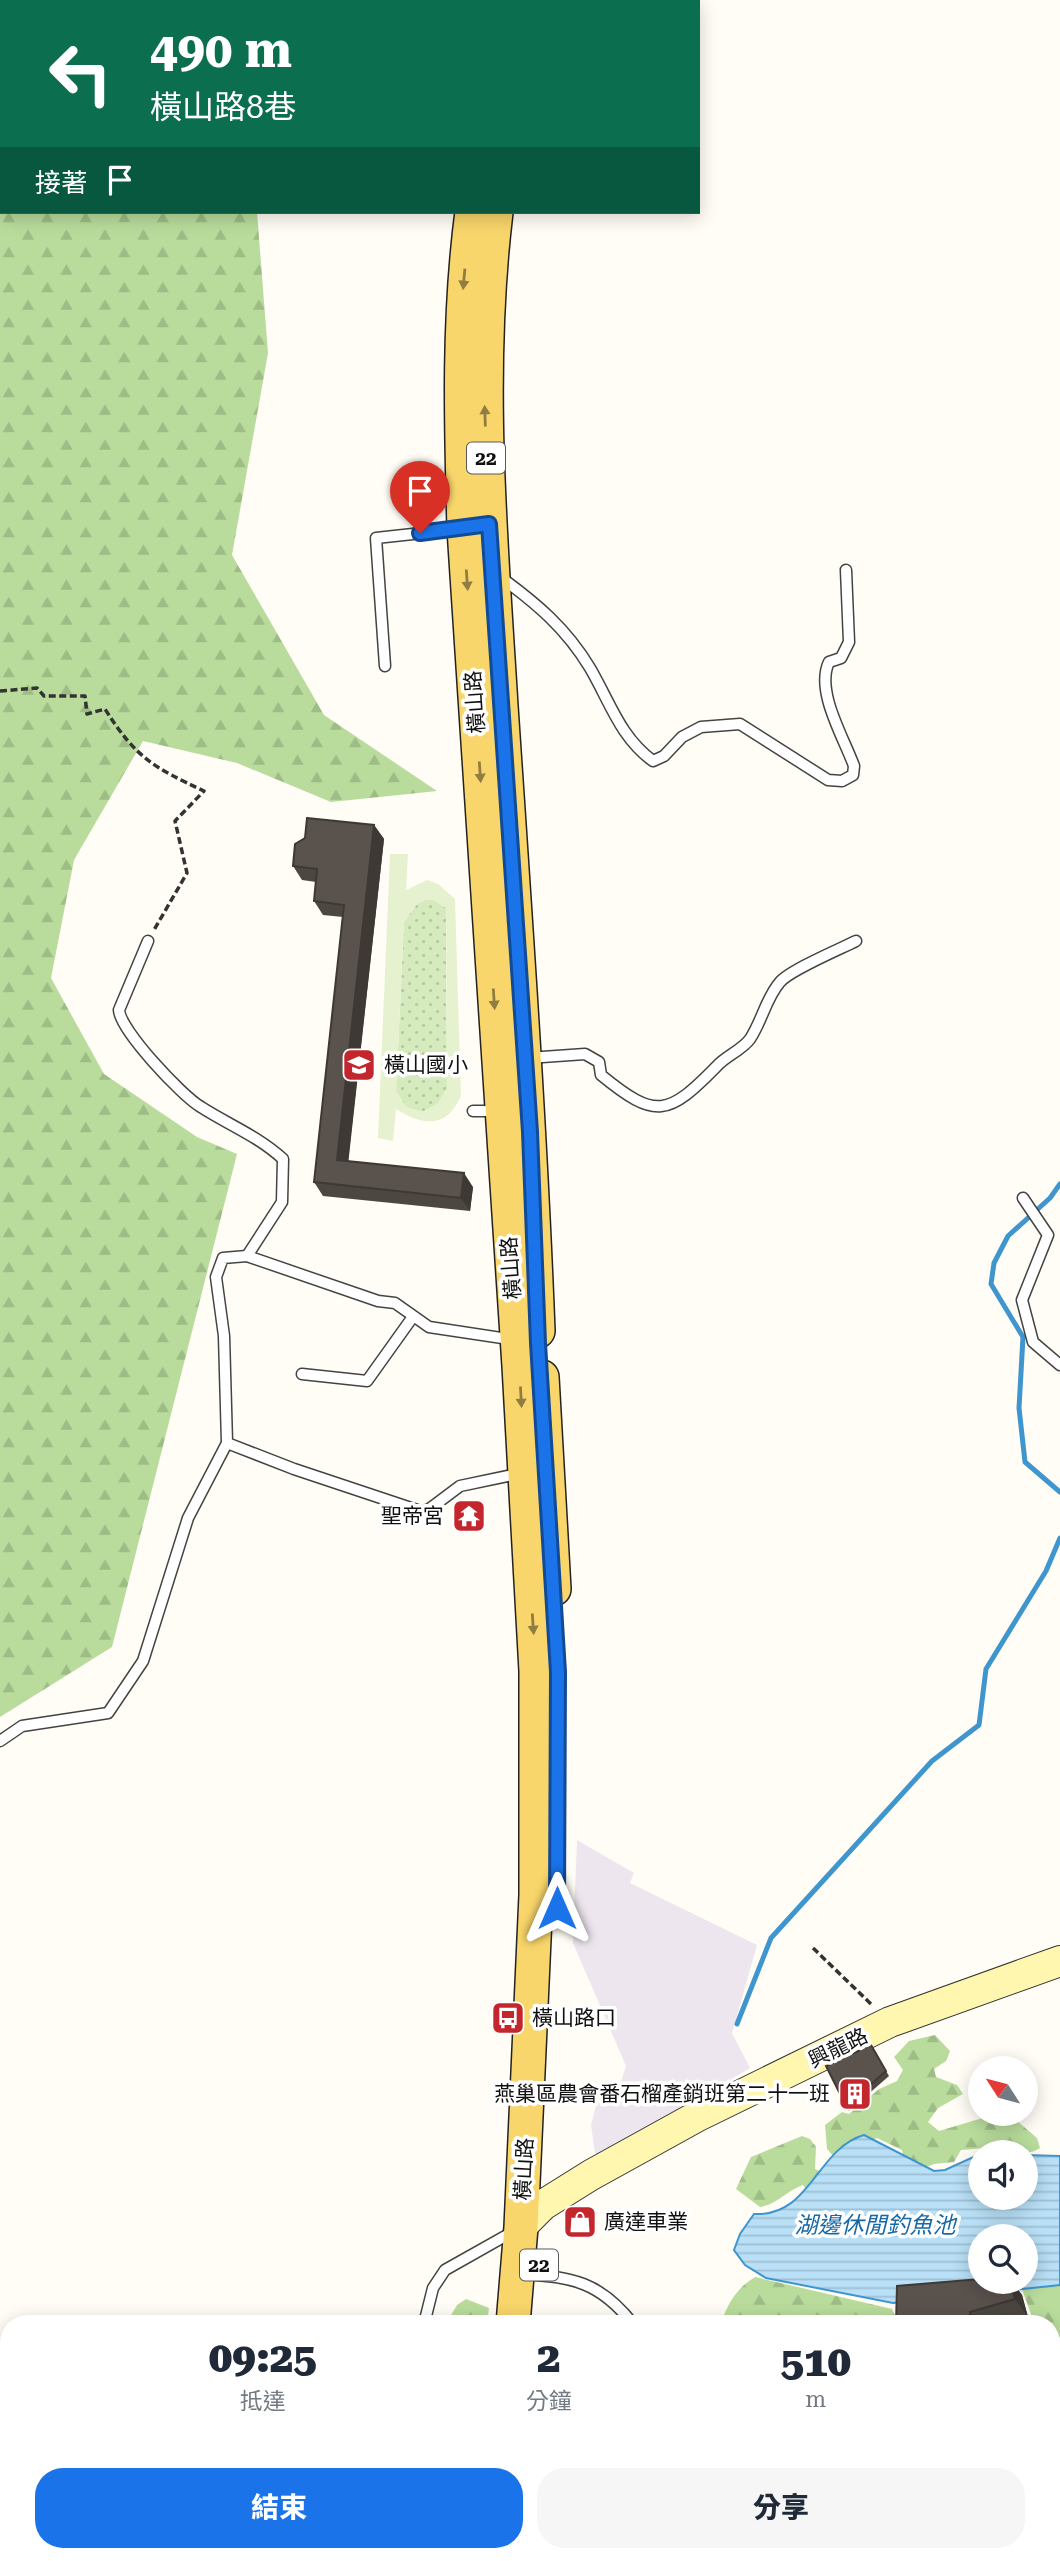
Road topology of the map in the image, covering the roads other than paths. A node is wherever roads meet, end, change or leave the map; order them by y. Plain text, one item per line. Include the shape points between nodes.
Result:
1 (472, 214) edge
2 (496, 214) edge
3 (477, 526) junction
4 (846, 570) dead end
5 (492, 571) junction
6 (385, 666) dead end
7 (148, 941) road end
8 (856, 941) dead end
9 (525, 1058) junction
10 (501, 1110) junction
11 (1023, 1198) dead end
12 (247, 1256) junction
13 (412, 1318) junction
14 (522, 1341) junction
15 (1060, 1365) edge
16 (302, 1374) dead end
17 (227, 1443) junction
18 (536, 1472) junction
19 (0, 1741) edge
20 (1060, 1961) edge
21 (532, 2216) junction
22 (527, 2274) junction
23 (427, 2315) edge
24 (516, 2315) edge
25 (534, 2315) edge
26 (626, 2315) edge

1 -> 3 main road, 橫山路 / 22 via 463,279 460,391
3 -> 2 main road, 橫山路 / 22
3 - 5 main road, 橫山路 / 22
3 - 6 lane via 376,538
3 -> 10 main road, 橫山路 / 22
4 - 5 lane via 849,642 841,658 829,662 824,673 829,701 854,766 853,775 842,782 828,780 740,724 701,727 653,761 626,738 589,666 544,608
5 - 9 main road, 橫山路 / 22
7 - 12 lane via 119,1010 125,1028 190,1099 239,1126 283,1159 282,1202
8 - 9 lane via 782,979 749,1040 699,1085 663,1107 642,1105 621,1092 601,1075 599,1062 585,1054
9 - 10 main road, 橫山路 / 22
10 - 14 main road, 橫山路 / 22
10 - 18 main road, 橫山路 / 22 via 538,1343
11 - 15 lane via 1048,1235 1022,1300 1034,1342
12 - 13 lane via 395,1303
12 - 17 lane via 223,1258 216,1277 224,1336
13 - 14 lane via 429,1327
13 - 16 lane via 367,1381
14 -> 18 main road, 橫山路 / 22
17 - 18 lane via 420,1511 460,1486
17 - 19 lane via 188,1518 144,1661 108,1713 22,1726
18 - 21 main road, 橫山路 / 22
20 - 21 street, 興龍路 via 890,2022 696,2117
21 - 22 main road, 橫山路 / 22
21 - 23 lane via 445,2270 433,2288
22 - 24 main road, 橫山路 / 22
22 - 25 main road, 橫山路 / 22
22 - 26 lane via 589,2284

